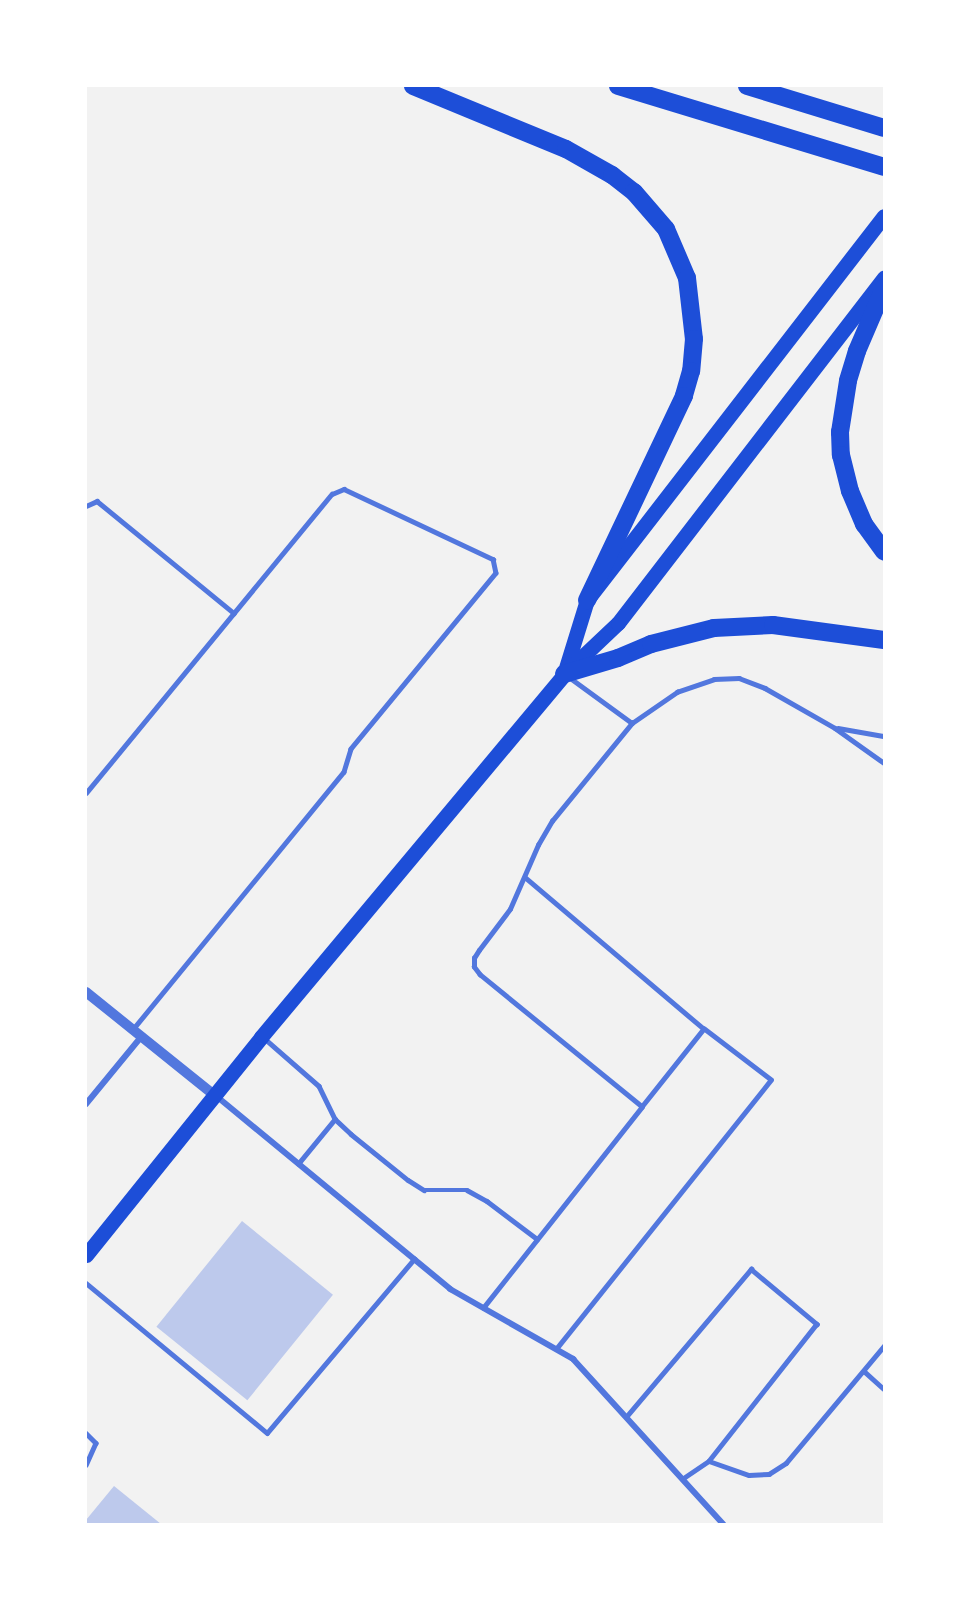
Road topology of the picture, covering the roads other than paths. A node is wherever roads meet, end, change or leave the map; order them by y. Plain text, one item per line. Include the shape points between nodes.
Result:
1 (413, 86) edge
2 (618, 86) edge
3 (747, 86) edge
4 (885, 128) edge
5 (877, 165) edge
6 (885, 216) edge
7 (885, 278) edge
8 (885, 288) edge
9 (86, 506) edge
10 (885, 552) edge
11 (587, 600) junction
12 (234, 613) junction
13 (885, 640) edge
14 (564, 674) junction
15 (632, 723) junction
16 (835, 728) junction
17 (885, 736) edge
18 (885, 764) edge
19 (86, 793) edge
20 (526, 878) junction
21 (86, 992) edge
22 (704, 1029) junction
23 (137, 1033) junction
24 (261, 1037) junction
25 (214, 1095) junction
26 (86, 1104) edge
27 (642, 1107) junction
28 (336, 1119) junction
29 (298, 1164) junction
30 (537, 1239) junction
31 (86, 1255) edge
32 (414, 1259) junction
33 (86, 1283) edge
34 (483, 1308) junction
35 (885, 1346) edge
36 (556, 1349) junction
37 (865, 1372) junction
38 (885, 1389) edge
39 (626, 1417) junction
40 (86, 1433) edge
41 (709, 1461) junction
42 (86, 1465) edge
43 (681, 1479) junction
44 (723, 1524) edge

1 - 11 highway via 566,149 612,175 634,192 666,229 687,278 694,339 684,396
2 - 5 highway
3 - 4 highway
6 - 11 main road
7 - 14 main road via 618,623
8 - 10 highway via 857,351 840,432 850,491 864,524
9 - 12 lane via 97,501
11 - 14 main road
12 - 19 lane
12 - 23 lane via 332,494 344,489 493,559 495,573 351,749 344,772
13 - 14 highway via 773,624 724,627 672,637
14 - 15 lane
14 - 24 main road
15 - 16 lane via 676,692 714,679 739,678 765,688
15 - 20 lane via 552,821 538,844
16 - 17 lane
16 - 18 lane
20 - 22 lane
20 - 27 lane via 510,909 474,958 474,967
21 - 23 street
22 - 27 lane
22 - 36 lane via 771,1080
23 - 25 street
23 - 26 street
24 - 25 main road
24 - 28 lane via 319,1086
25 - 29 street
25 - 31 main road
27 - 30 lane
28 - 29 lane
28 - 30 lane via 424,1190 467,1190
29 - 32 street
30 - 34 lane
32 - 33 lane via 267,1433
32 - 34 street via 450,1289
34 - 36 street
35 - 37 lane
36 - 39 street via 573,1359
37 - 38 lane
37 - 41 lane via 786,1463 768,1474 749,1475
39 - 41 lane via 751,1269 817,1324
39 - 43 street
40 - 42 lane via 96,1443
41 - 43 lane
43 - 44 street

